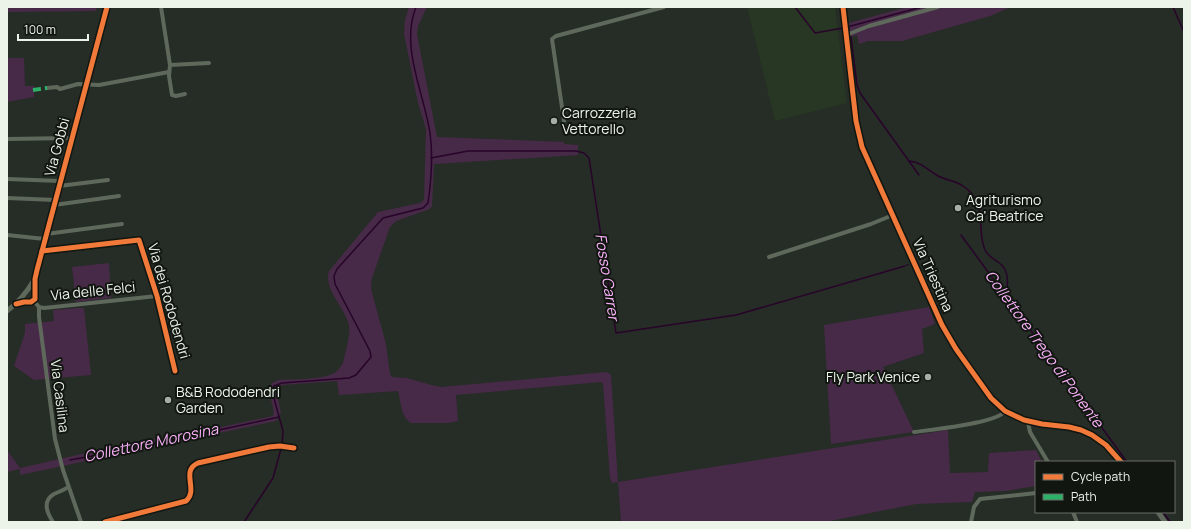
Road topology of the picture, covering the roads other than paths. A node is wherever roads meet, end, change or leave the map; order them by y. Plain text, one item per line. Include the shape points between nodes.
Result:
1 (107, 7) edge
2 (161, 7) edge
3 (664, 7) edge
4 (843, 7) edge
5 (938, 7) edge
6 (846, 34) junction
7 (209, 63) dead end
8 (170, 65) junction
9 (169, 72) junction
10 (86, 85) junction
11 (47, 88) dead end
12 (185, 94) dead end
13 (564, 121) dead end
14 (72, 138) junction
15 (7, 139) edge
16 (7, 179) edge
17 (108, 180) dead end
18 (59, 183) junction
19 (119, 196) dead end
20 (7, 198) edge
21 (54, 203) junction
22 (893, 215) junction
23 (122, 224) dead end
24 (7, 235) edge
25 (46, 236) junction
26 (42, 251) junction
27 (769, 257) dead end
28 (35, 279) junction
29 (26, 292) junction
30 (36, 295) junction
31 (157, 296) junction
32 (27, 301) junction
33 (34, 301) junction
34 (16, 304) junction
35 (39, 306) junction
36 (7, 311) edge
37 (175, 370) dead end
38 (1005, 411) junction
39 (1028, 422) junction
40 (914, 432) dead end
41 (294, 448) dead end
42 (1047, 461) edge
43 (1120, 461) edge
44 (68, 487) junction
45 (59, 492) junction
46 (1035, 493) edge
47 (72, 498) junction
48 (1072, 513) edge
49 (1159, 513) edge
50 (53, 522) edge
51 (81, 522) edge
52 (105, 522) edge
53 (971, 522) edge
54 (1077, 522) edge
55 (1165, 522) edge

1 - 10 street, Via Gobbi
2 - 8 street
3 - 13 street via 553,37
4 - 6 street, Via Triestina
5 - 6 street
6 - 22 street, Via Triestina via 860,139
7 - 8 street
8 - 9 street
9 - 10 street via 99,85
9 - 12 street via 172,95
10 - 11 street
10 - 14 street, Via Gobbi
14 - 15 street
14 - 18 street, Via Gobbi
16 - 18 street
17 - 18 street
18 - 21 street, Via Gobbi
19 - 21 street
20 - 21 street
21 - 25 street, Via Gobbi
22 - 27 street
22 - 38 street, Via Triestina via 949,337 986,391
23 - 25 street
24 - 25 street
25 - 26 street, Via Gobbi
26 - 28 street, Via Gobbi
26 - 31 street, Via dei Rododendri via 140,240
28 - 29 street, Via Gobbi
28 - 30 street, Via Gobbi
29 - 30 street via 33,291
29 - 32 street via 24,298
29 - 34 street, Via Gobbi
30 - 33 street, Via Gobbi
31 - 35 street, Via delle Felci via 44,308
31 - 37 street, Via dei Rododendri
32 - 33 street, Via Gobbi
32 - 34 street, Via Gobbi
33 - 35 street, Via delle Felci
34 - 36 street, Via Gobbi
35 - 44 street, Via Casilina via 53,429
38 - 39 street, Via Triestina
38 - 40 street via 1002,415 986,421
39 - 42 street via 1030,432
39 - 43 street, Via Triestina via 1063,426 1086,432 1106,445
41 - 52 street via 264,448 195,465 189,472 191,493 186,501
44 - 45 street
44 - 47 street, Via Casilina
45 - 47 street
45 - 50 street via 52,495 46,503 47,512
46 - 53 street via 980,499 974,507
47 - 51 street, Via Casilina
48 - 54 street
49 - 55 street

